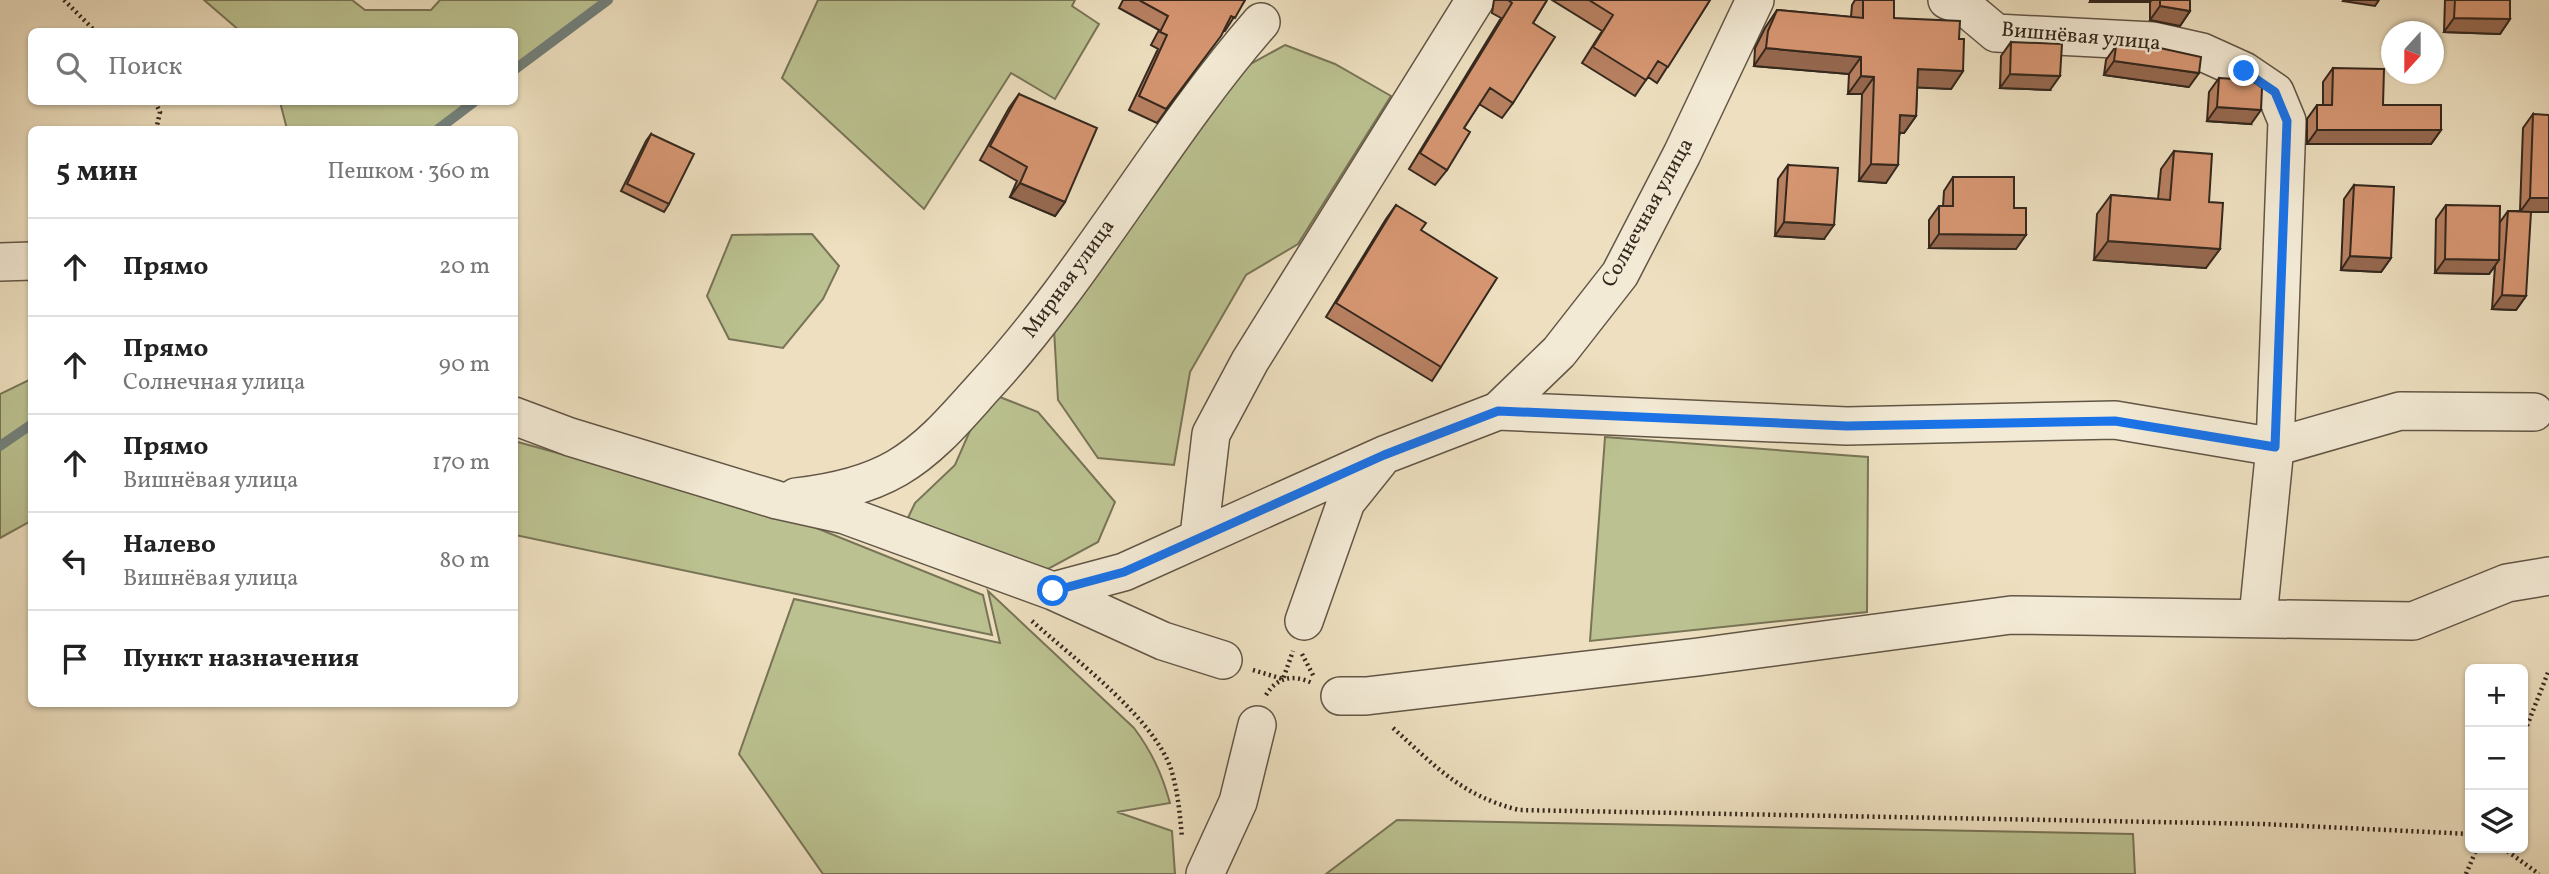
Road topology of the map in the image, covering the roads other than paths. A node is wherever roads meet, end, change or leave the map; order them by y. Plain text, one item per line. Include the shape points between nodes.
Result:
1 (1475, 0) edge
2 (1947, 0) edge
3 (1762, 2) edge
4 (1261, 22) dead end
5 (28, 261) edge
6 (0, 262) edge
7 (1498, 411) junction
8 (2534, 412) dead end
9 (518, 418) edge
10 (2275, 447) junction
11 (1384, 455) junction
12 (777, 500) junction
13 (1199, 536) junction
14 (2549, 576) edge
15 (1053, 591) junction
16 (2258, 617) junction
17 (1304, 621) road end
18 (1223, 660) road end
19 (1340, 696) road end
20 (1257, 725) road end
21 (1194, 861) edge

1 - 13 street via 1250,361 1211,434
2 - 10 street, Вишнёвая улица via 1965,7 1996,33 2153,41 2203,52 2275,92 2287,121
3 - 7 street, Солнечная улица via 1620,274 1559,352
4 - 12 street, Мирная улица via 1217,72 1049,309 937,438 896,468 837,492
5 - 6 street
7 - 10 street via 1847,426 2115,421
7 - 11 street, Солнечная улица
8 - 10 street via 2400,411
9 - 12 street
10 - 16 street, Вишнёвая улица
11 - 13 street, Солнечная улица
11 - 17 street via 1346,502
12 - 15 street via 845,515
13 - 15 street, Солнечная улица via 1124,572
14 - 16 street via 2507,583 2413,621
15 - 18 street via 1163,641
16 - 19 street via 2011,615 1698,657
20 - 21 street via 1238,802

